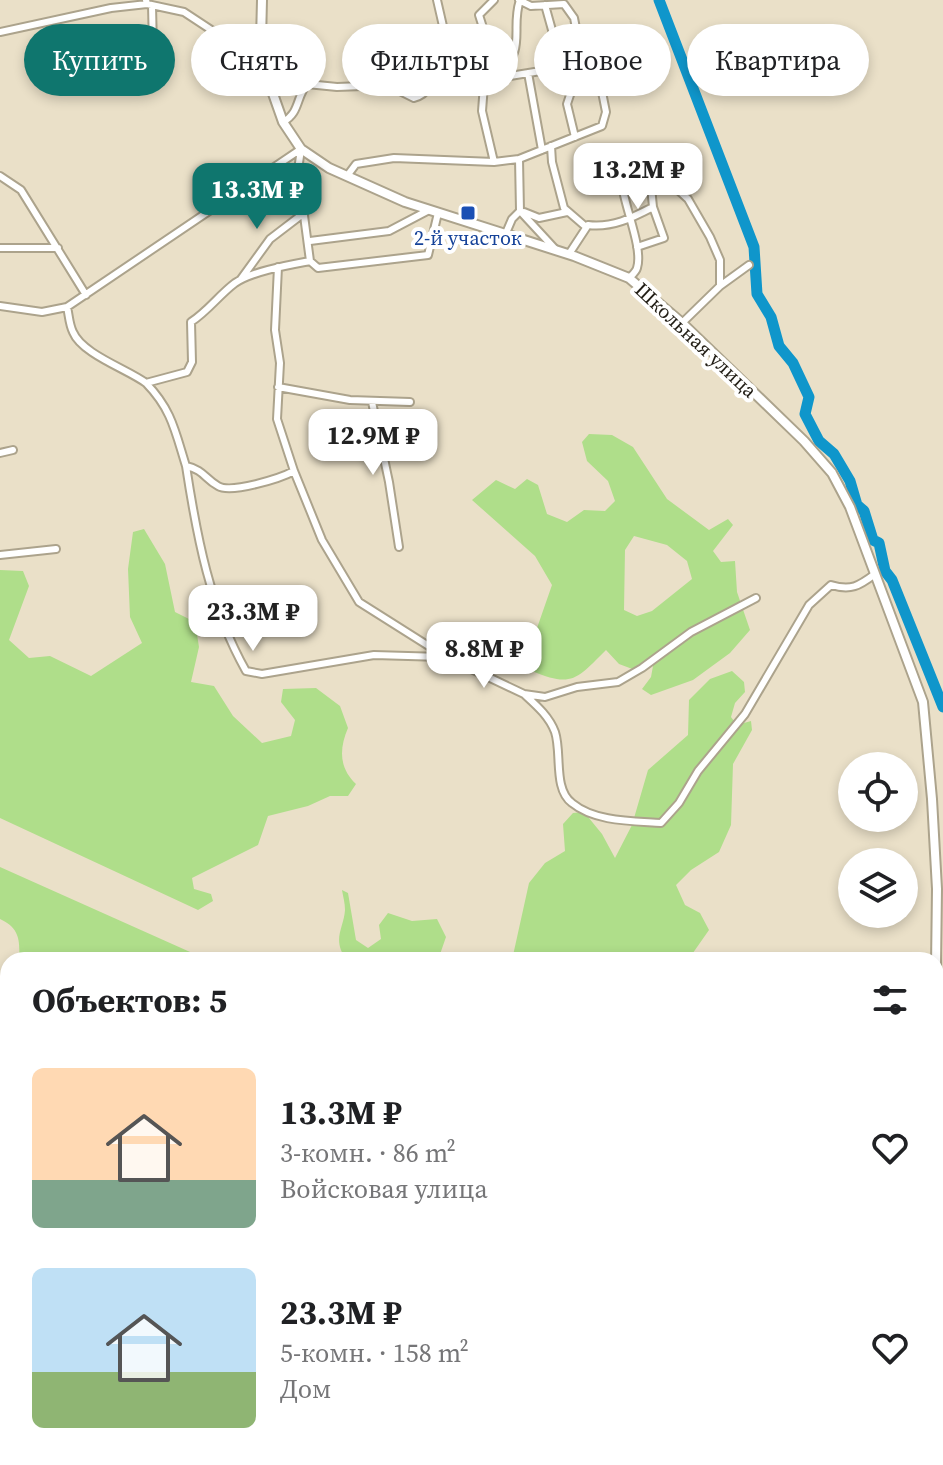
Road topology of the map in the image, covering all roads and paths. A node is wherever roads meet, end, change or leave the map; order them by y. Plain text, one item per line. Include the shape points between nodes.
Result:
1 (262, 0) edge
2 (437, 0) edge
3 (494, 0) edge
4 (520, 0) edge
5 (148, 3) edge
6 (545, 5) junction
7 (150, 24) edge
8 (202, 24) edge
9 (442, 24) edge
10 (482, 24) edge
11 (514, 24) edge
12 (550, 24) edge
13 (575, 24) edge
14 (0, 32) edge
15 (534, 72) edge
16 (528, 73) junction
17 (518, 75) edge
18 (342, 87) edge
19 (483, 96) edge
20 (570, 96) edge
21 (603, 96) edge
22 (283, 122) junction
23 (575, 137) junction
24 (551, 146) junction
25 (301, 149) junction
26 (542, 150) junction
27 (655, 151) dead end
28 (519, 159) junction
29 (494, 162) junction
30 (641, 169) junction
31 (0, 176) edge
32 (347, 176) junction
33 (650, 177) junction
34 (653, 207) junction
35 (434, 211) junction
36 (520, 211) junction
37 (567, 212) junction
38 (304, 213) junction
39 (629, 219) junction
40 (586, 227) junction
41 (506, 233) junction
42 (310, 241) junction
43 (637, 247) junction
44 (0, 248) edge
45 (58, 248) junction
46 (556, 250) junction
47 (569, 254) junction
48 (310, 261) junction
49 (749, 265) dead end
50 (278, 267) junction
51 (629, 278) junction
52 (239, 281) junction
53 (720, 286) junction
54 (86, 295) junction
55 (0, 306) edge
56 (67, 307) junction
57 (682, 323) junction
58 (146, 383) junction
59 (278, 387) junction
60 (372, 402) junction
61 (410, 402) dead end
62 (13, 450) dead end
63 (0, 453) edge
64 (186, 466) junction
65 (294, 471) junction
66 (399, 547) dead end
67 (56, 549) dead end
68 (0, 555) edge
69 (875, 574) junction
70 (756, 598) dead end
71 (446, 657) junction
72 (524, 694) junction
73 (940, 890) edge
74 (937, 952) edge

1 - 22 street via 265,71
2 - 9 street
3 - 10 street via 479,15
4 - 6 street via 527,6
4 - 11 street
5 - 7 street
5 - 8 street via 184,12
5 - 14 street
6 - 12 street
6 - 13 street via 564,4
15 - 16 street
16 - 17 street
16 - 26 street
18 - 22 street via 307,84 296,111
19 - 29 street
20 - 23 street
21 - 23 street via 602,126
22 - 25 street
23 - 24 street
24 - 26 street
24 - 37 street
25 - 32 street, Школьная улица
25 - 38 street
25 - 54 street
26 - 28 street
27 - 30 street
28 - 29 street
28 - 36 street
29 - 32 street via 394,158 356,164
30 - 33 street
30 - 39 street via 621,172
31 - 45 street via 21,190
32 - 35 street, Школьная улица
33 - 34 street
33 - 53 street via 688,199 720,260
34 - 39 street
34 - 43 street via 664,238
35 - 41 street, Школьная улица
35 - 42 street via 389,231
35 - 48 street via 431,252 424,257 318,268
36 - 37 street via 539,218
36 - 41 street
36 - 46 street
37 - 40 street
38 - 42 street
38 - 52 street via 270,239
39 - 40 street
39 - 43 street
40 - 47 street
41 - 46 street, Школьная улица
42 - 48 street
43 - 51 street via 637,268
44 - 45 street
45 - 54 street
46 - 47 street, Школьная улица
47 - 51 street, Школьная улица
48 - 50 street
49 - 53 street
50 - 52 street
50 - 59 street
51 - 57 street, Школьная улица
52 - 58 street via 191,322 192,362 187,372
53 - 57 street
54 - 56 street
55 - 56 street via 42,312
56 - 58 street via 77,339
57 - 69 street, Школьная улица via 832,473
58 - 64 street via 170,415
59 - 60 street
59 - 65 street via 277,419
60 - 61 street
60 - 66 street
62 - 63 street
64 - 65 street via 231,489
64 - 71 street via 211,595 246,671 262,674 374,655
65 - 71 street via 322,540 359,602
67 - 68 street
69 - 72 street via 847,590 831,585 809,605 745,714 661,823 622,821 573,805 562,788 549,720
69 - 73 street, Школьная улица via 923,702
70 - 72 street via 691,632 618,682 545,697
71 - 72 street
73 - 74 street, Школьная улица

